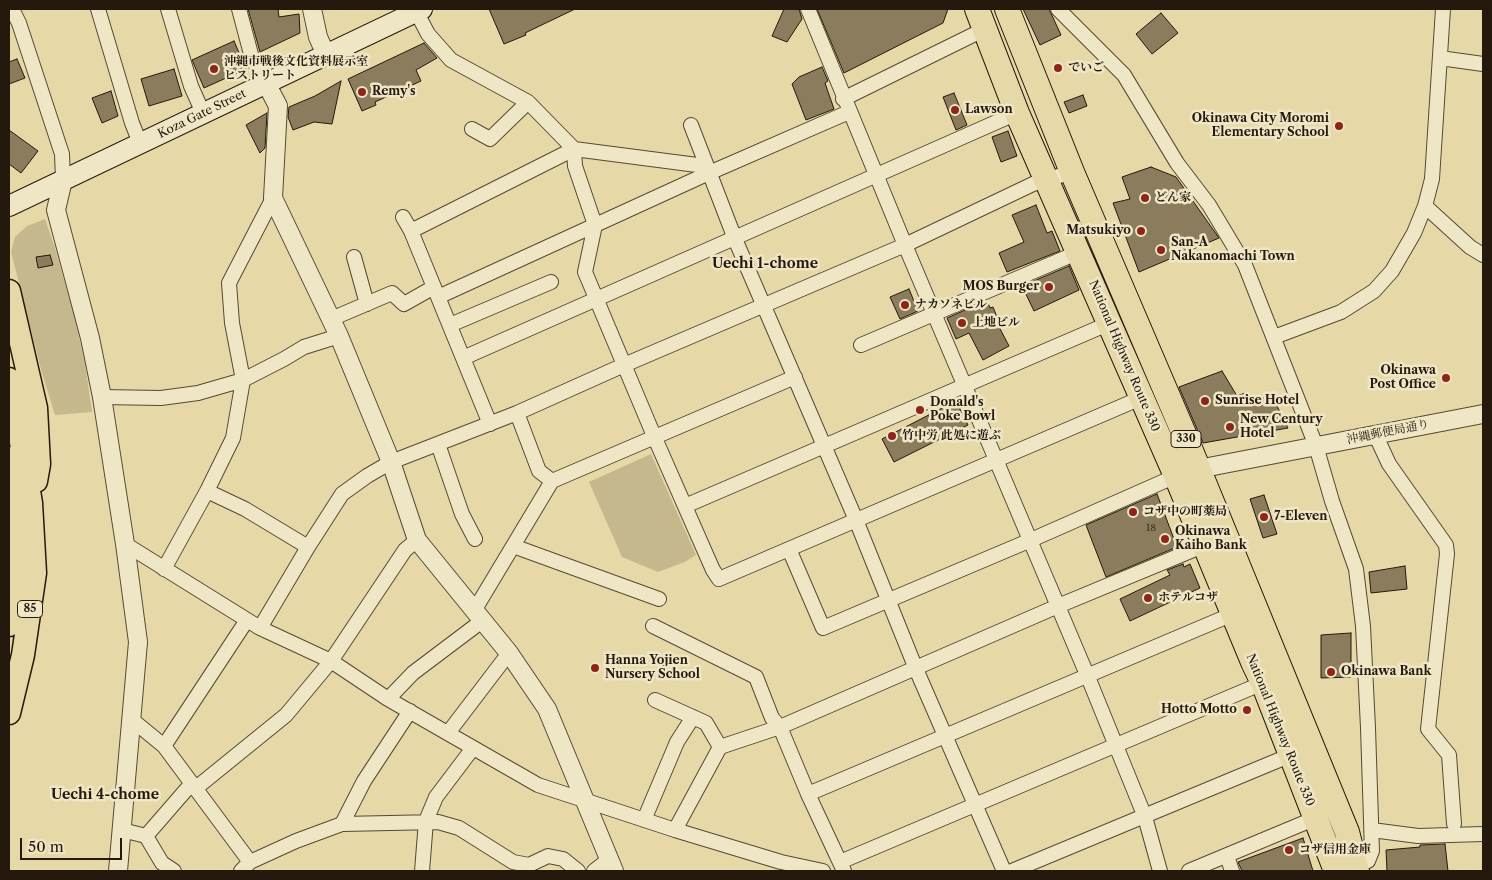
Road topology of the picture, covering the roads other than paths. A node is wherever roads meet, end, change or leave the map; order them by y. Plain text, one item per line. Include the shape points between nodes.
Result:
1 (12, 9) edge
2 (98, 9) edge
3 (168, 9) edge
4 (239, 9) edge
5 (312, 9) edge
6 (808, 9) edge
7 (1007, 9) edge
8 (1058, 9) edge
9 (1443, 9) edge
10 (419, 10) edge
11 (981, 19) edge
12 (326, 55) junction
13 (1440, 58) junction
14 (1483, 64) edge
15 (266, 83) junction
16 (528, 102) junction
17 (846, 105) junction
18 (203, 113) junction
19 (1017, 113) junction
20 (692, 125) dead end
21 (472, 129) dead end
22 (140, 143) junction
23 (574, 149) junction
24 (1072, 172) junction
25 (709, 173) junction
26 (877, 175) junction
27 (63, 180) junction
28 (1047, 180) junction
29 (273, 198) junction
30 (9, 206) edge
31 (1424, 206) junction
32 (403, 217) dead end
33 (595, 225) junction
34 (411, 231) junction
35 (735, 239) junction
36 (904, 245) junction
37 (1079, 252) junction
38 (1483, 255) edge
39 (354, 257) dead end
40 (551, 282) dead end
41 (9, 291) edge
42 (436, 292) junction
43 (596, 299) junction
44 (367, 304) junction
45 (764, 306) junction
46 (934, 314) junction
47 (331, 319) junction
48 (1110, 323) junction
49 (450, 325) junction
50 (339, 336) junction
51 (1274, 337) junction
52 (861, 346) dead end
53 (463, 358) junction
54 (624, 365) junction
55 (794, 377) junction
56 (9, 379) edge
57 (243, 380) junction
58 (964, 385) junction
59 (102, 397) junction
60 (1141, 398) junction
61 (517, 413) junction
62 (1483, 414) edge
63 (490, 424) junction
64 (1375, 434) junction
65 (654, 436) junction
66 (438, 444) junction
67 (824, 445) junction
68 (1316, 446) junction
69 (9, 458) edge
70 (996, 459) junction
71 (391, 462) junction
72 (1187, 472) junction
73 (552, 481) junction
74 (207, 491) junction
75 (30, 503) junction
76 (685, 506) junction
77 (856, 520) junction
78 (475, 539) dead end
79 (417, 540) junction
80 (1031, 540) junction
81 (125, 544) junction
82 (1205, 545) junction
83 (513, 546) junction
84 (308, 547) junction
85 (789, 548) junction
86 (164, 569) junction
87 (659, 599) dead end
88 (890, 601) junction
89 (1058, 606) junction
90 (1233, 614) junction
91 (478, 616) junction
92 (247, 620) junction
93 (9, 625) edge
94 (653, 626) dead end
95 (260, 628) junction
96 (509, 653) junction
97 (331, 661) junction
98 (916, 669) junction
99 (1088, 677) junction
100 (1273, 679) junction
101 (388, 699) junction
102 (655, 700) dead end
103 (410, 711) junction
104 (9, 713) edge
105 (693, 717) junction
106 (131, 719) junction
107 (780, 727) junction
108 (448, 733) junction
109 (946, 736) junction
110 (1116, 745) junction
111 (164, 746) junction
112 (720, 746) junction
113 (474, 748) junction
114 (1291, 755) junction
115 (194, 785) junction
116 (808, 794) junction
117 (587, 801) junction
118 (975, 805) junction
119 (1145, 817) junction
120 (1316, 818) junction
121 (644, 820) junction
122 (426, 821) junction
123 (342, 824) junction
124 (1454, 824) dead end
125 (122, 830) junction
126 (675, 830) junction
127 (1372, 830) junction
128 (1483, 834) edge
129 (146, 836) junction
130 (1227, 856) junction
131 (611, 865) edge
132 (842, 866) edge
133 (246, 867) edge
134 (1346, 869) edge
135 (118, 871) edge
136 (174, 871) edge
137 (424, 871) edge
138 (435, 871) edge
139 (578, 871) edge
140 (594, 871) edge
141 (823, 871) edge
142 (1004, 871) edge
143 (1012, 871) edge
144 (1160, 871) edge
145 (1189, 871) edge
146 (1232, 871) edge

1 - 27 street via 62,154
2 - 22 street
3 - 18 street via 191,86
4 - 15 street via 252,58
5 - 12 street via 318,38
6 - 17 street
7 - 24 highway, National Highway Route 330 / 330
8 - 51 street via 1124,75 1177,163 1209,205 1245,265
9 - 13 street
10 - 12 main road, Koza Gate Street
10 - 16 street via 428,34 451,60
11 - 17 street
11 - 19 highway, National Highway Route 330 / 330
12 - 15 main road, Koza Gate Street
13 - 14 street
13 - 31 street via 1432,179
15 - 18 main road, Koza Gate Street
15 - 29 street via 278,106
16 - 21 street via 490,139
16 - 23 street
17 - 25 street
17 - 26 street
18 - 22 main road, Koza Gate Street
19 - 26 street
19 - 28 highway, National Highway Route 330 / 330
20 - 25 street
22 - 27 main road, Koza Gate Street
23 - 25 street via 697,166
23 - 33 street via 575,166
23 - 34 street
24 - 28 street
24 - 72 highway, National Highway Route 330 / 330
25 - 33 street
25 - 35 street
26 - 35 street
26 - 36 street
27 - 30 main road, Koza Gate Street
27 - 59 street via 56,210
28 - 36 street
28 - 37 highway, National Highway Route 330 / 330
29 - 47 street
29 - 57 street via 229,283 232,323
31 - 38 street
31 - 51 street via 1414,233 1392,271 1374,291 1341,312
32 - 34 street
33 - 42 street
33 - 43 street via 585,272
34 - 42 street
35 - 43 street
35 - 45 street
36 - 45 street
36 - 46 street
37 - 46 street
37 - 48 highway, National Highway Route 330 / 330
39 - 44 street
40 - 49 street
41 - 75 main road via 36,408 40,464
42 - 44 street via 404,304 392,293
42 - 49 street
43 - 53 street
43 - 54 street
44 - 47 street
45 - 54 street
45 - 55 street
46 - 52 street
46 - 58 street
47 - 50 street
48 - 58 street
48 - 60 highway, National Highway Route 330 / 330
49 - 53 street
50 - 57 street via 304,347
50 - 71 street
51 - 68 street
53 - 63 street
54 - 61 street
54 - 65 street
55 - 65 street
55 - 67 street
56 - 75 main road, 85
57 - 59 street via 198,393 161,398
57 - 74 street via 233,438
58 - 67 street
58 - 70 street
59 - 81 street
60 - 70 street
60 - 72 highway, National Highway Route 330 / 330
61 - 63 street
61 - 73 street via 539,471
62 - 64 street, 沖縄郵便局通り
63 - 66 street
64 - 68 street, 沖縄郵便局通り
64 - 124 street via 1389,464 1446,545 1428,729 1449,755
65 - 73 street
65 - 76 street
66 - 71 street
66 - 78 street via 462,514
67 - 76 street
67 - 77 street
68 - 72 street, 沖縄郵便局通り
68 - 127 street via 1356,569 1363,626
69 - 93 main road, 85 via 16,574
70 - 77 street
70 - 80 street
71 - 79 street
71 - 84 street via 342,494
72 - 80 street
72 - 82 highway, National Highway Route 330 / 330
72 - 100 highway, National Highway Route 330 / 330
73 - 83 street
74 - 84 street via 245,509
74 - 86 street
75 - 104 main road, 85 via 35,573 23,655
76 - 85 street via 718,579
77 - 85 street
77 - 88 street
79 - 91 street
79 - 97 street via 405,550
80 - 88 street
80 - 89 street
81 - 86 street
81 - 106 street via 138,642
82 - 89 street
82 - 90 highway, National Highway Route 330 / 330
83 - 87 street
83 - 91 street
84 - 95 street
85 - 88 street via 823,628
86 - 92 street
88 - 98 street
89 - 98 street
89 - 99 street
90 - 99 street
90 - 100 highway, National Highway Route 330 / 330 via 1252,662
91 - 96 street
91 - 101 street
92 - 95 street
92 - 111 street
94 - 107 street via 756,677 772,718
95 - 97 street
96 - 108 street
96 - 117 street via 547,709
97 - 101 street
97 - 115 street via 286,715
98 - 107 street
98 - 109 street
99 - 109 street
99 - 110 street
100 - 110 street
100 - 114 highway, National Highway Route 330 / 330
100 - 134 highway, National Highway Route 330 / 330 via 1292,699 1347,832
101 - 103 street
102 - 105 street
103 - 108 street
103 - 123 street via 364,781
105 - 112 street via 706,723
105 - 121 street via 676,742
106 - 111 street
106 - 125 street
107 - 112 street
107 - 116 street
108 - 113 street
109 - 116 street
109 - 118 street
110 - 118 street
110 - 119 street
111 - 115 street
112 - 126 street
113 - 117 street via 538,785
113 - 122 street via 436,797
114 - 119 street
114 - 120 highway, National Highway Route 330 / 330
115 - 129 street
115 - 133 street
116 - 132 street
117 - 121 street
117 - 131 street
118 - 132 street
118 - 142 street
119 - 143 street
119 - 144 street
120 - 130 street
120 - 134 highway, National Highway Route 330 / 330
121 - 126 street
122 - 123 street
122 - 137 street
122 - 139 street via 459,828 513,862 529,865 548,856 563,860
123 - 133 street via 296,841
125 - 129 street
125 - 135 street
126 - 141 street via 781,862
127 - 128 street via 1418,836
127 - 134 street via 1372,851 1368,861
129 - 136 street via 162,863
130 - 145 street
130 - 146 street
131 - 140 street
137 - 138 street

